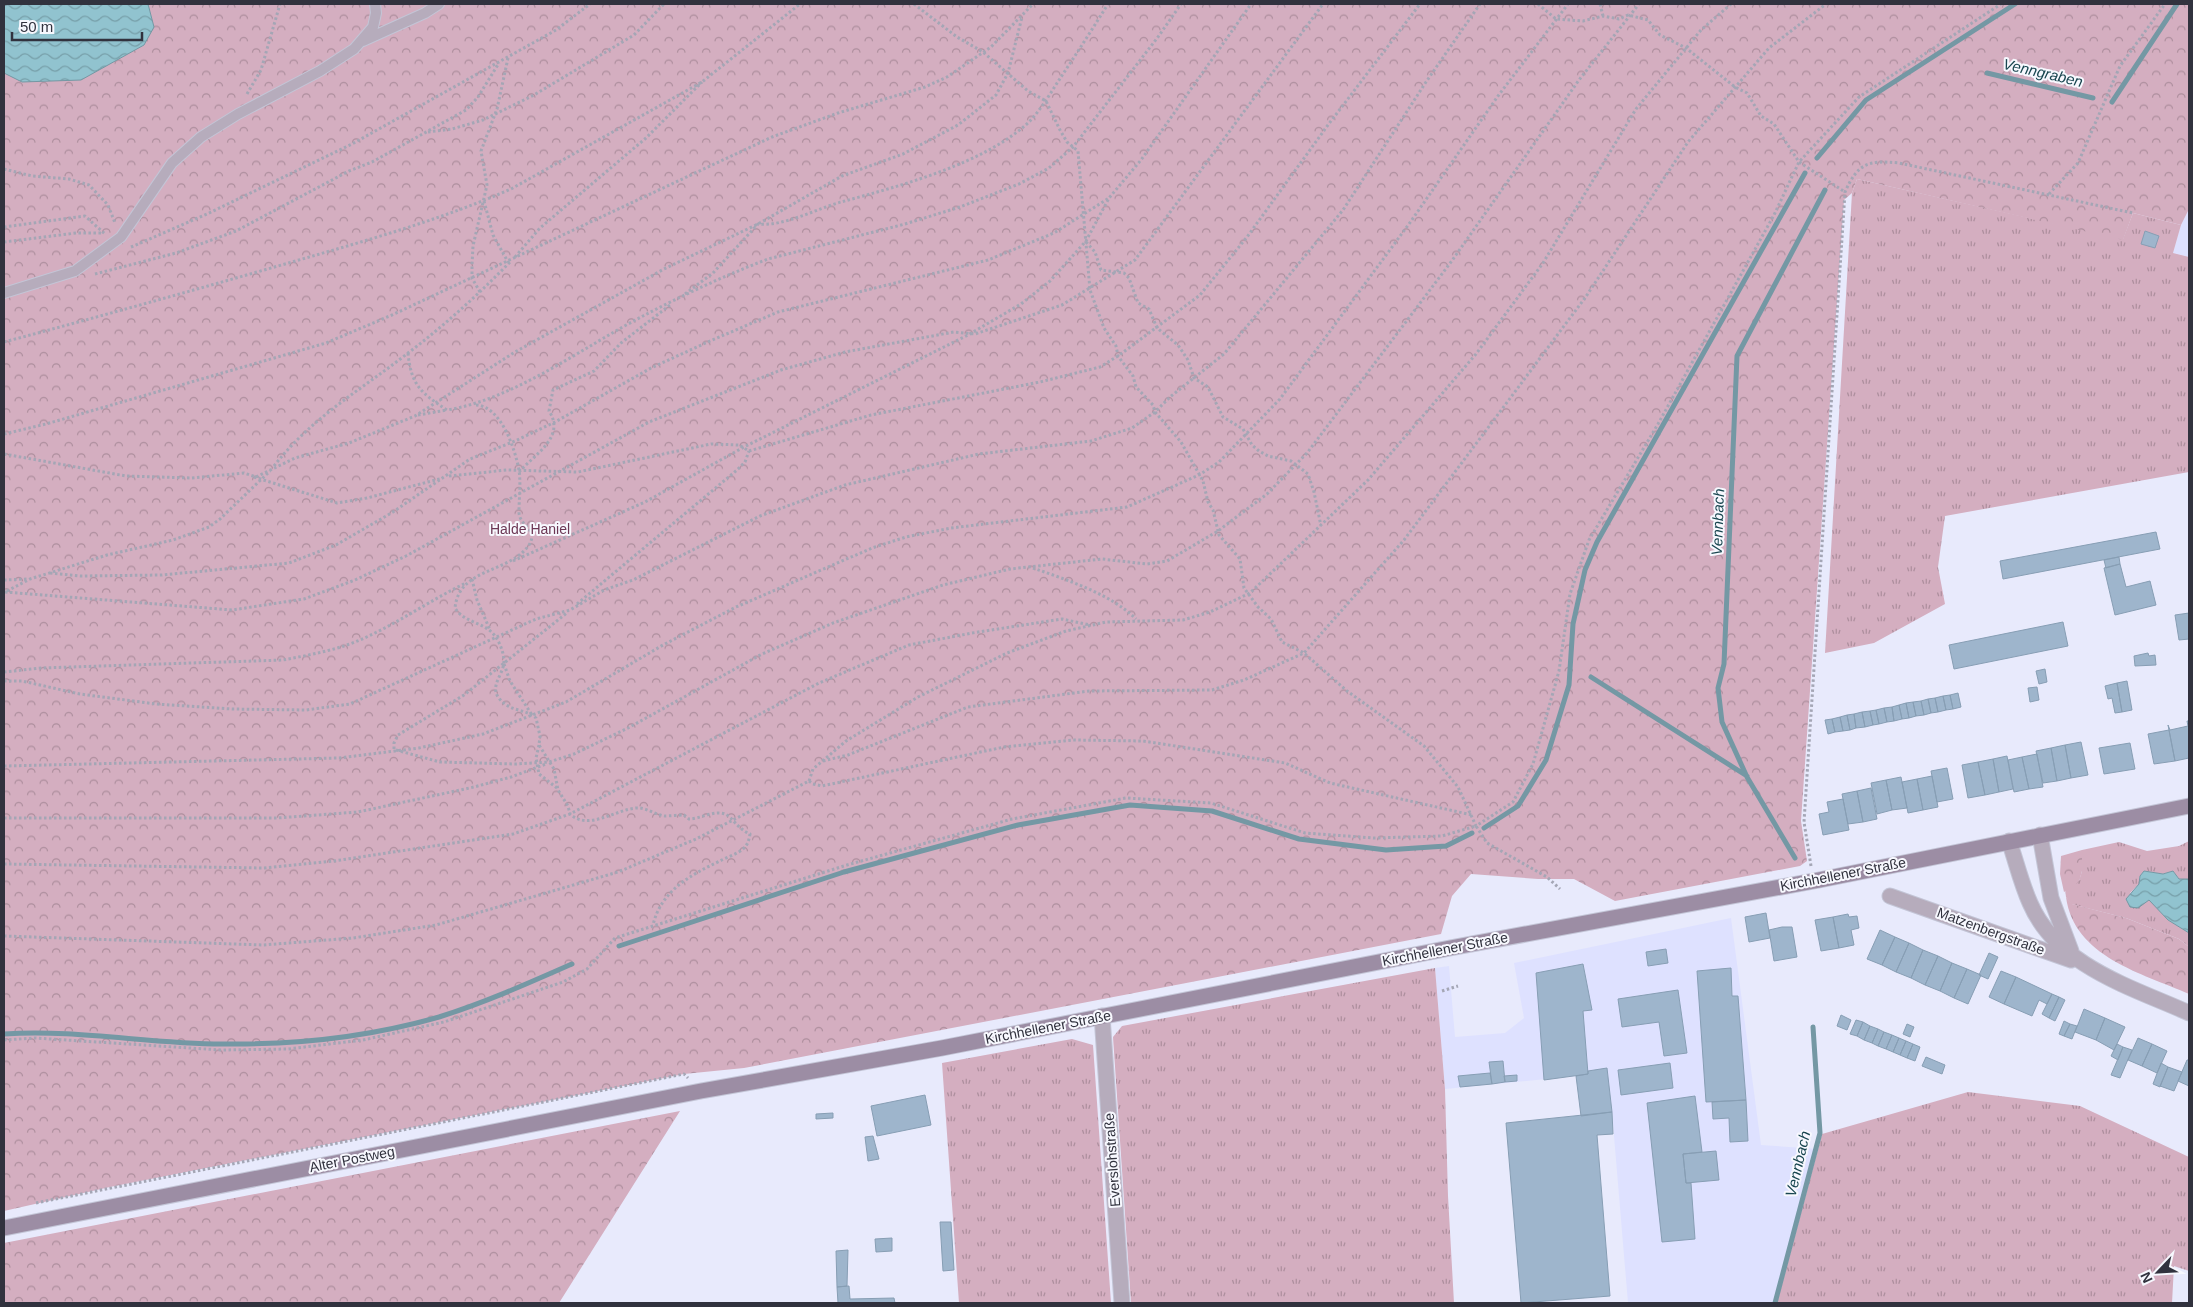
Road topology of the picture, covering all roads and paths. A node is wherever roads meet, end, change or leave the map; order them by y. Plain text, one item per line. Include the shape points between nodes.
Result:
1 (280, 4) edge
2 (375, 4) edge
3 (439, 4) edge
4 (590, 4) edge
5 (664, 4) edge
6 (800, 4) edge
7 (914, 4) edge
8 (1033, 4) edge
9 (1108, 4) edge
10 (1181, 4) edge
11 (1251, 4) edge
12 (1323, 4) edge
13 (1420, 4) edge
14 (1480, 4) edge
15 (1538, 4) edge
16 (1568, 4) edge
17 (1600, 4) edge
18 (1639, 4) edge
19 (1731, 4) edge
20 (1826, 4) edge
21 (2001, 4) edge
22 (2165, 4) edge
23 (1628, 15) junction
24 (1603, 16) junction
25 (1022, 17) junction
26 (1556, 19) junction
27 (362, 41) junction
28 (1686, 48) junction
29 (983, 52) junction
30 (508, 57) junction
31 (500, 62) junction
32 (1008, 73) junction
33 (702, 82) junction
34 (1735, 87) junction
35 (241, 101) dead end
36 (1046, 101) junction
37 (495, 115) junction
38 (422, 133) junction
39 (1073, 147) junction
40 (1799, 162) junction
41 (4, 169) edge
42 (1845, 192) junction
43 (2049, 194) junction
44 (1109, 198) junction
45 (484, 201) junction
46 (2133, 213) dead end
47 (1083, 216) junction
48 (758, 224) junction
49 (4, 227) edge
50 (102, 233) junction
51 (121, 237) junction
52 (1086, 241) junction
53 (4, 242) edge
54 (128, 248) dead end
55 (514, 259) junction
56 (508, 262) junction
57 (1114, 273) junction
58 (90, 275) dead end
59 (472, 278) junction
60 (1090, 290) junction
61 (480, 292) junction
62 (4, 293) edge
63 (675, 301) junction
64 (1157, 328) junction
65 (968, 334) junction
66 (4, 342) edge
67 (408, 353) junction
68 (1118, 356) junction
69 (1194, 378) junction
70 (436, 403) junction
71 (473, 405) junction
72 (447, 410) junction
73 (1155, 412) junction
74 (414, 416) junction
75 (555, 422) junction
76 (4, 434) edge
77 (1246, 434) junction
78 (511, 443) junction
79 (744, 448) junction
80 (749, 452) junction
81 (4, 454) edge
82 (1296, 464) junction
83 (274, 467) junction
84 (519, 472) junction
85 (560, 472) junction
86 (244, 473) junction
87 (447, 476) junction
88 (1199, 476) junction
89 (261, 480) junction
90 (521, 495) junction
91 (1321, 526) junction
92 (1218, 530) junction
93 (513, 561) junction
94 (1032, 568) junction
95 (50, 573) junction
96 (30, 579) junction
97 (472, 579) junction
98 (4, 580) edge
99 (467, 582) junction
100 (4, 592) edge
101 (1250, 593) junction
102 (570, 610) junction
103 (1137, 620) junction
104 (1091, 625) junction
105 (490, 630) junction
106 (497, 638) junction
107 (1304, 653) junction
108 (504, 663) junction
109 (4, 672) edge
110 (4, 681) edge
111 (532, 715) junction
112 (539, 745) junction
113 (394, 749) junction
114 (823, 761) junction
115 (549, 762) junction
116 (537, 763) junction
117 (4, 766) edge
118 (537, 768) junction
119 (809, 781) junction
120 (557, 788) junction
121 (2189, 806) edge
122 (570, 814) junction
123 (1472, 815) junction
124 (4, 818) edge
125 (731, 820) junction
126 (1476, 826) junction
127 (2040, 835) junction
128 (2008, 841) junction
129 (4, 864) edge
130 (1814, 880) junction
131 (1560, 889) dead end
132 (1890, 896) dead end
133 (653, 926) junction
134 (4, 936) edge
135 (2076, 959) junction
136 (2091, 968) junction
137 (1458, 986) dead end
138 (1442, 991) dead end
139 (2189, 1013) edge
140 (1102, 1016) junction
141 (4, 1040) edge
142 (701, 1091) junction
143 (33, 1204) dead end
144 (4, 1228) edge
145 (1122, 1303) edge

1 - 35 path via 260,70
2 - 27 lane via 375,22
3 - 27 lane
4 - 30 path via 556,30
5 - 37 path via 634,35
6 - 33 path
7 - 29 path via 956,37
8 - 25 path
9 - 36 path
10 - 39 path
11 - 44 path via 1141,160
12 - 57 path via 1135,260
13 - 64 path via 1247,237 1200,295
14 - 69 path via 1343,210 1224,354
15 - 26 path
16 - 26 path
17 - 24 path
18 - 23 path
19 - 28 path
20 - 34 path via 1769,48
21 - 40 path via 1859,97
22 - 43 path via 2120,66 2078,162
23 - 24 path via 1619,19
23 - 28 path via 1648,20 1660,35
23 - 82 path via 1451,262
24 - 26 path via 1583,21
25 - 29 path
25 - 32 path
26 - 77 path via 1286,391
27 - 51 lane via 320,71 201,137 172,163
28 - 34 path
28 - 91 path via 1636,110 1543,263 1476,354 1368,480
29 - 32 path
29 - 55 path via 947,77 925,87 772,136
30 - 31 path
30 - 37 path
31 - 38 path via 466,110
31 - 54 path via 352,144
32 - 36 path via 1028,91
32 - 48 path via 996,95 958,125 903,154 842,176
33 - 45 path
33 - 55 path via 646,138 540,228
34 - 40 path via 1747,93 1761,116 1774,124
34 - 107 path via 1688,142 1585,298 1404,540
36 - 39 path via 1060,130
36 - 48 path via 1029,122 982,154 891,188 770,226
37 - 38 path via 452,129
37 - 45 path via 481,151 487,185
38 - 58 path via 236,231 176,253
39 - 47 path via 1080,156
39 - 63 path via 1049,168 1011,188 906,224 768,259
40 - 42 path
40 - 126 path via 1774,215 1658,424 1589,540 1570,594 1559,671 1532,764 1513,802
41 - 51 path via 90,185 108,206
42 - 43 path via 1852,175 1864,164 1880,161
42 - 130 path via 1804,822
43 - 46 path
44 - 47 path
44 - 52 path
45 - 56 path via 493,235
45 - 59 path via 473,246
45 - 66 path via 407,228
47 - 52 path
47 - 75 path via 1054,233 988,260 778,312 651,368
48 - 63 path via 707,278
48 - 70 path via 664,269 515,352
49 - 50 path via 85,216
50 - 51 path
50 - 53 path
51 - 62 lane via 75,271
52 - 57 path via 1095,252 1101,270
52 - 60 path
52 - 65 path via 1050,281 1021,304
55 - 56 path
55 - 61 path
56 - 59 path
57 - 60 path
57 - 64 path via 1129,278 1138,303 1148,309
59 - 61 path
59 - 76 path via 326,343
60 - 65 path via 1062,305
60 - 68 path
61 - 67 path
63 - 71 path via 558,365
63 - 75 path via 621,343 594,371 553,390 549,411
64 - 68 path
64 - 69 path via 1178,345
65 - 79 path
65 - 85 path via 954,332 854,350 781,370 649,422
67 - 70 path via 414,382 426,397
67 - 83 path via 319,417
68 - 73 path
68 - 80 path via 1100,367 871,415
69 - 73 path
69 - 77 path via 1208,388 1223,417 1243,428
70 - 72 path
70 - 74 path
71 - 72 path
71 - 78 path via 488,407
72 - 74 path
73 - 88 path via 1181,442
73 - 102 path via 1132,428 1091,441 979,454 845,485 760,516 632,580 604,590
74 - 83 path via 349,443
75 - 78 path
75 - 84 path via 550,441
77 - 82 path via 1252,445 1264,454
77 - 88 path via 1219,462
78 - 84 path
78 - 87 path via 470,459
79 - 80 path
79 - 85 path via 728,443 711,444 578,472
79 - 93 path via 645,502
80 - 102 path via 737,470
81 - 86 path via 126,476 192,478
82 - 91 path via 1308,474
82 - 92 path via 1267,494
83 - 86 path via 256,477
83 - 89 path
84 - 85 path
84 - 87 path via 506,470
84 - 90 path
85 - 90 path
86 - 89 path
87 - 89 path via 337,503
87 - 95 path via 336,544 289,563 162,575
88 - 92 path
88 - 111 path via 1127,506 951,528 872,548 736,607 566,702
89 - 95 path via 220,520 198,532 107,554
90 - 93 path via 519,514 532,538
90 - 100 path via 398,560 304,599 232,610
91 - 101 path
92 - 94 path via 1166,561 1147,564 1102,559
92 - 101 path via 1218,535 1240,559 1244,588
93 - 97 path
94 - 103 path via 1078,585 1124,608
94 - 115 path via 1010,569 943,585 833,623 762,654 628,728 574,754
95 - 96 path
96 - 98 path
96 - 100 path
97 - 99 path
97 - 105 path
99 - 105 path via 460,591 455,608 458,614
99 - 109 path via 348,645 283,660
101 - 103 path via 1210,612 1183,620
101 - 107 path via 1258,607 1271,619 1282,642
102 - 106 path via 536,620
102 - 108 path
103 - 104 path
104 - 114 path via 1007,653 918,697 846,741
104 - 122 path via 1062,619 909,645 819,682
105 - 106 path
106 - 108 path
106 - 110 path via 350,704 306,710 156,704 80,694 22,681
107 - 114 path via 1244,680 1212,690 1089,691 968,707 848,755
107 - 123 path via 1347,691 1424,746 1458,787
108 - 111 path via 510,681
108 - 111 path via 496,681 499,697 505,704
108 - 113 path via 464,695 398,736
111 - 112 path via 539,724
111 - 113 path via 482,734 419,748
112 - 115 path
112 - 116 path
113 - 116 path via 440,762
113 - 117 path via 338,758 295,760
114 - 119 path via 813,769
115 - 116 path
115 - 118 path
115 - 120 path via 554,769
116 - 118 path
118 - 120 path via 544,779
118 - 124 path via 474,787 358,812 277,818
119 - 123 path via 822,786 1004,748 1073,740 1143,741 1285,763 1330,784
119 - 125 path
120 - 122 path
121 - 127 main road, Kirchhellener Straße
122 - 125 path via 582,821 590,821 642,808 664,816 684,815 689,819 718,813
122 - 129 path via 513,834 334,861 264,868
123 - 126 path
125 - 133 path via 750,834 749,842 670,892 657,909
125 - 134 path via 696,839 618,872 436,925 353,938 263,946
126 - 131 path via 1487,842 1547,877
126 - 133 path via 1442,836 1374,838 1305,833 1211,803 1126,798 1012,819 847,865
127 - 128 main road, Kirchhellener Straße
127 - 135 street, Matzenbergstraße via 2051,898
128 - 130 main road, Kirchhellener Straße
128 - 135 street, Matzenbergstraße via 2030,903 2055,940
130 - 140 main road, Kirchhellener Straße
132 - 136 street, Matzenbergstraße
133 - 141 path via 615,938 587,969 563,982 444,1022 363,1040 288,1049 221,1050 35,1038
135 - 136 street, Matzenbergstraße
136 - 139 street, Matzenbergstraße
137 - 138 path
140 - 142 main road, Kirchhellener Straße
140 - 145 street, Everslohstraße
142 - 143 path via 684,1074
142 - 144 main road, Alter Postweg

